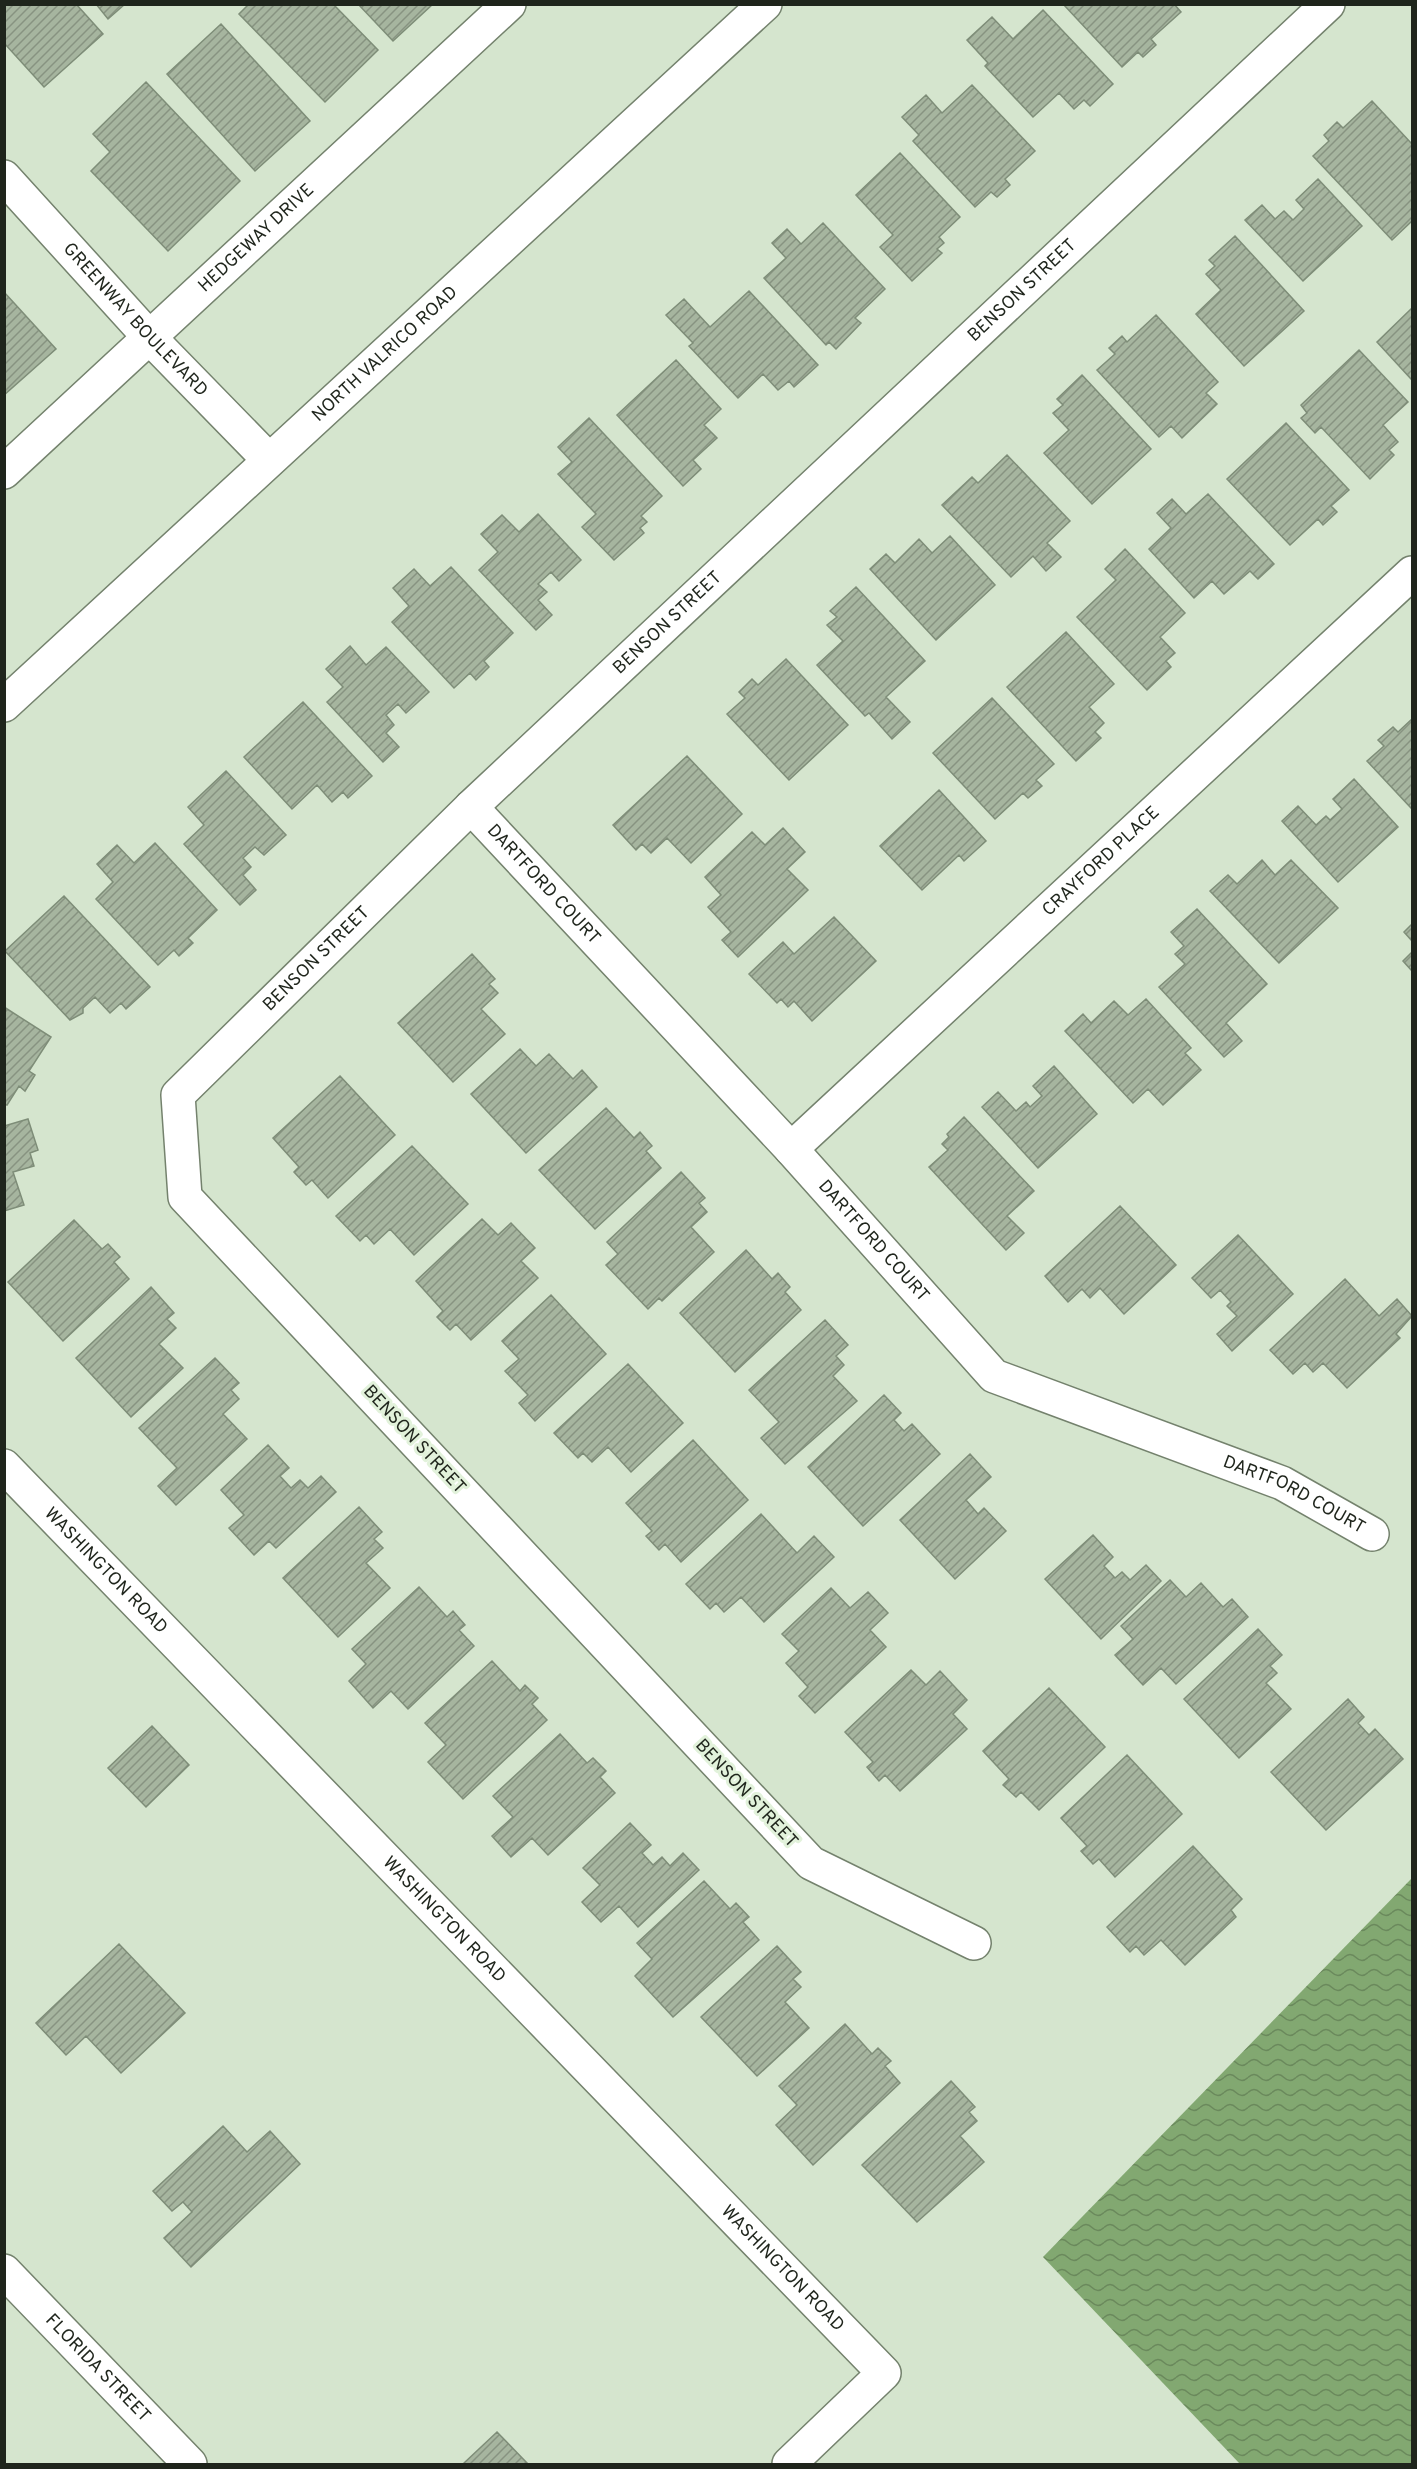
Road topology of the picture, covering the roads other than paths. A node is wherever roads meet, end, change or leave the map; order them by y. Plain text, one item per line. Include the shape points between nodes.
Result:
1 (509, 4) edge
2 (765, 4) edge
3 (1328, 4) edge
4 (4, 177) edge
5 (150, 338) junction
6 (269, 460) junction
7 (4, 472) edge
8 (1413, 573) edge
9 (4, 705) edge
10 (471, 807) junction
11 (791, 1149) junction
12 (4, 1466) edge
13 (1372, 1534) dead end
14 (974, 1943) dead end
15 (4, 2271) edge
16 (190, 2464) edge
17 (789, 2464) edge

1 - 5 street, HEDGEWAY DRIVE
2 - 6 street, NORTH VALRICO ROAD
3 - 10 street, BENSON STREET
4 - 5 street, GREENWAY BOULEVARD
5 - 6 street, GREENWAY BOULEVARD
5 - 7 street, HEDGEWAY DRIVE
6 - 9 street, NORTH VALRICO ROAD
8 - 11 street, CRAYFORD PLACE
10 - 11 street, DARTFORD COURT
10 - 14 street, BENSON STREET via 178,1095 185,1197 811,1863
11 - 13 street, DARTFORD COURT via 994,1376 1282,1483
12 - 17 street, WASHINGTON ROAD via 884,2373
15 - 16 street, FLORIDA STREET

